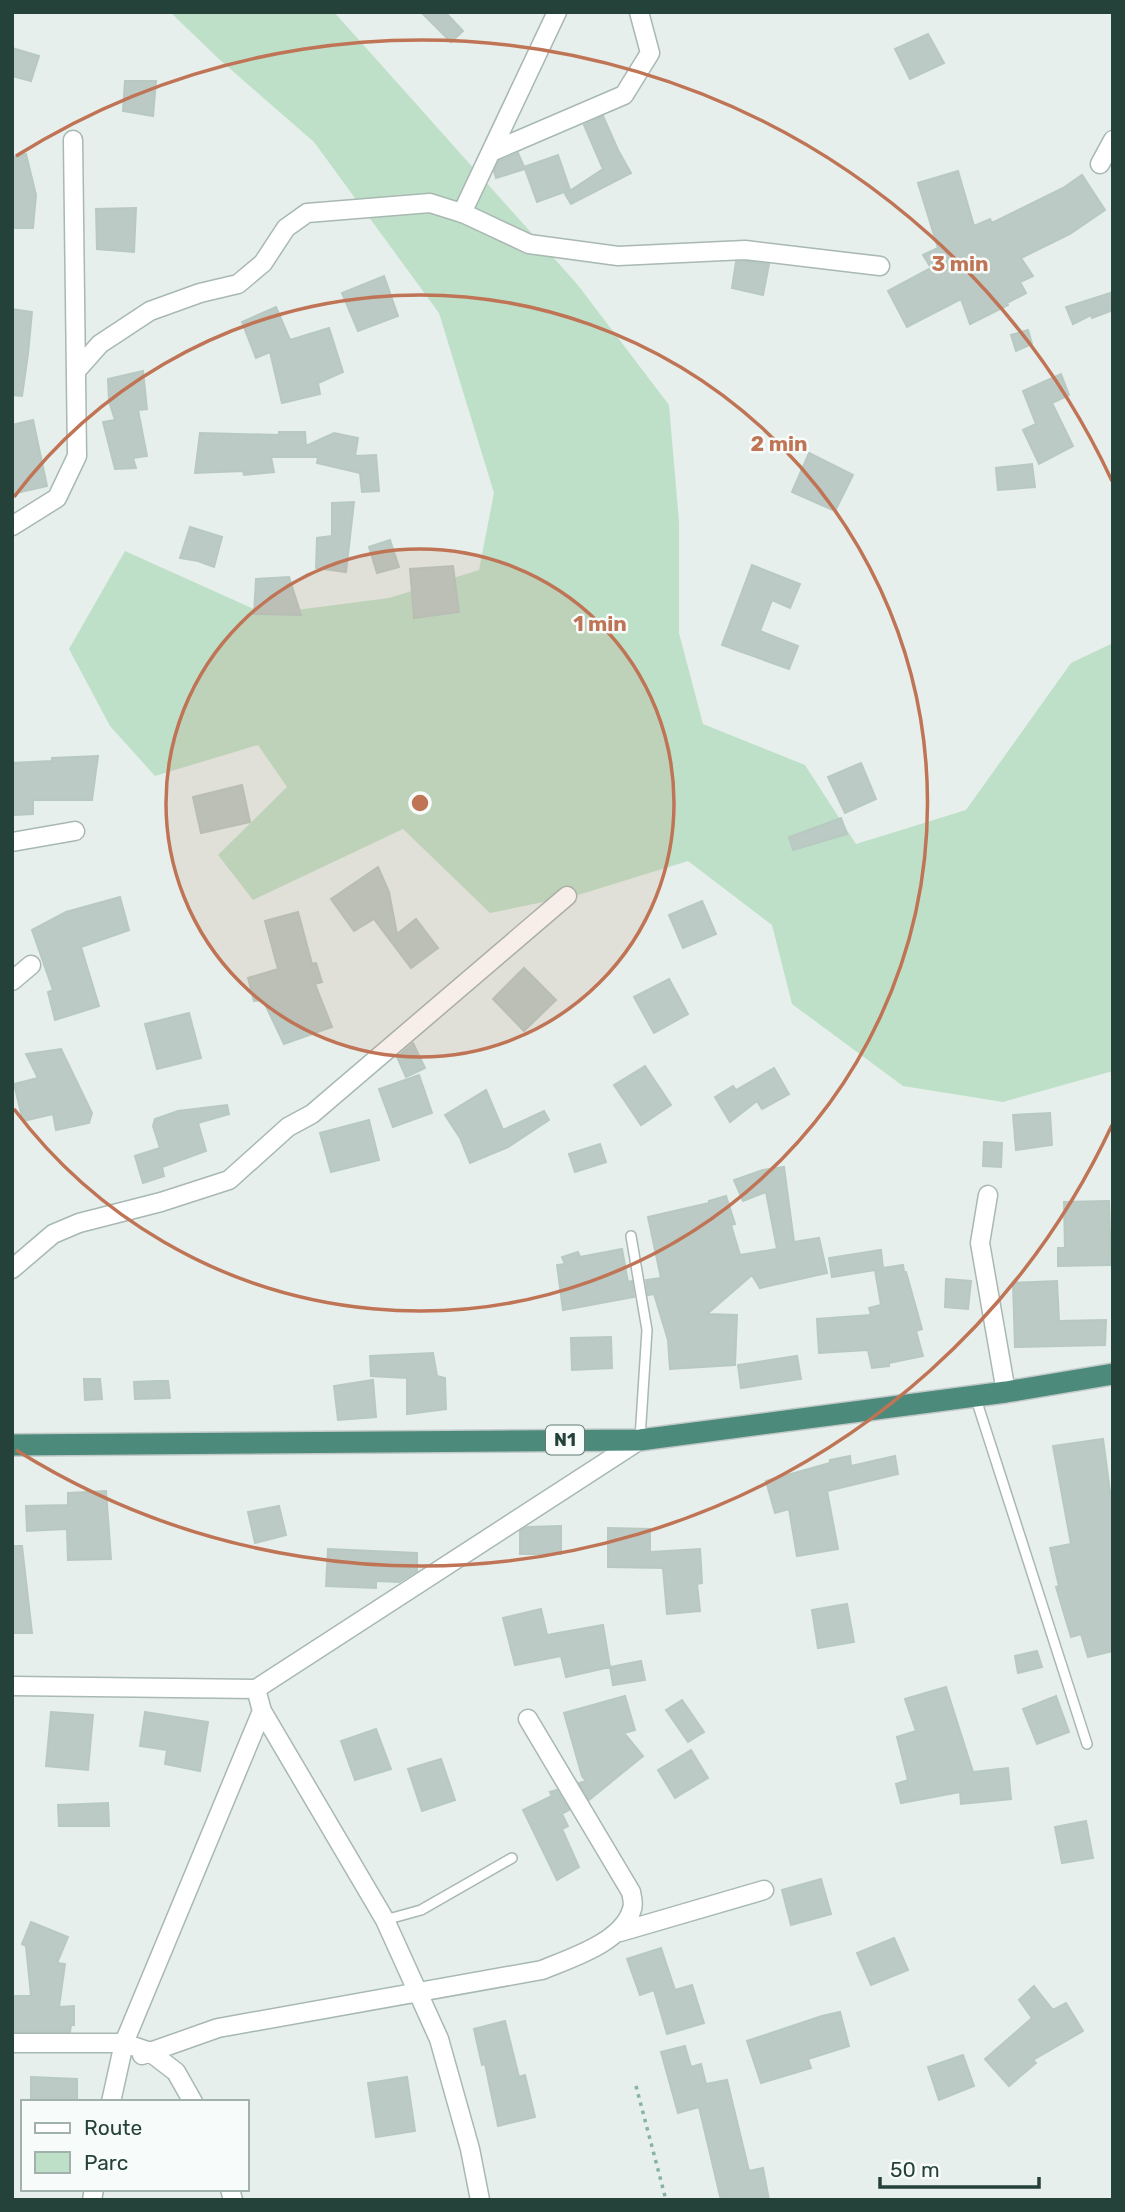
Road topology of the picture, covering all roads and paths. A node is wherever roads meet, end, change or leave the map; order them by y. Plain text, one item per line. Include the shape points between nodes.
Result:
1 (557, 12) edge
2 (639, 12) edge
3 (73, 140) dead end
4 (1113, 140) edge
5 (491, 152) junction
6 (1100, 164) dead end
7 (462, 213) junction
8 (880, 266) dead end
9 (76, 371) junction
10 (12, 526) edge
11 (75, 831) dead end
12 (12, 842) edge
13 (567, 896) dead end
14 (31, 965) dead end
15 (12, 982) edge
16 (988, 1195) dead end
17 (631, 1236) dead end
18 (12, 1269) edge
19 (1113, 1374) edge
20 (1006, 1392) junction
21 (974, 1395) junction
22 (640, 1440) junction
23 (12, 1445) edge
24 (12, 1686) edge
25 (256, 1689) junction
26 (262, 1711) junction
27 (528, 1719) dead end
28 (1087, 1744) dead end
29 (512, 1858) dead end
30 (764, 1890) dead end
31 (385, 1920) junction
32 (620, 1932) junction
33 (417, 1991) junction
34 (12, 2043) edge
35 (124, 2043) junction
36 (150, 2052) junction
37 (119, 2064) junction
38 (636, 2086) dead end
39 (111, 2100) edge
40 (192, 2100) edge
41 (480, 2200) edge
42 (666, 2200) edge

1 - 5 street
2 - 5 street via 650,53 624,94
3 - 9 street
4 - 6 street
5 - 7 street
7 - 8 street via 529,244 618,256 746,250
7 - 9 street via 430,203 307,213 285,228 263,263 238,284 149,311 100,344
9 - 10 street via 77,456 57,498
11 - 12 street
13 - 18 street via 229,1180 79,1223 53,1234
14 - 15 street
16 - 20 street via 980,1243
17 - 22 lane via 647,1331
19 - 20 highway, N1
20 - 21 highway, N1
21 - 22 highway, N1
21 - 28 lane
22 - 23 highway, N1
22 - 25 street
24 - 25 street
25 - 26 street
26 - 31 street
26 - 35 street
27 - 32 street via 631,1892 633,1907
29 - 31 lane via 421,1910
30 - 32 street
31 - 33 street
32 - 33 street via 581,1955 542,1970
33 - 36 street via 218,2028
33 - 41 street via 439,2039
34 - 35 street
35 - 36 street
35 - 37 street
36 - 37 street
36 - 40 street via 176,2072
37 - 39 street
38 - 42 path

